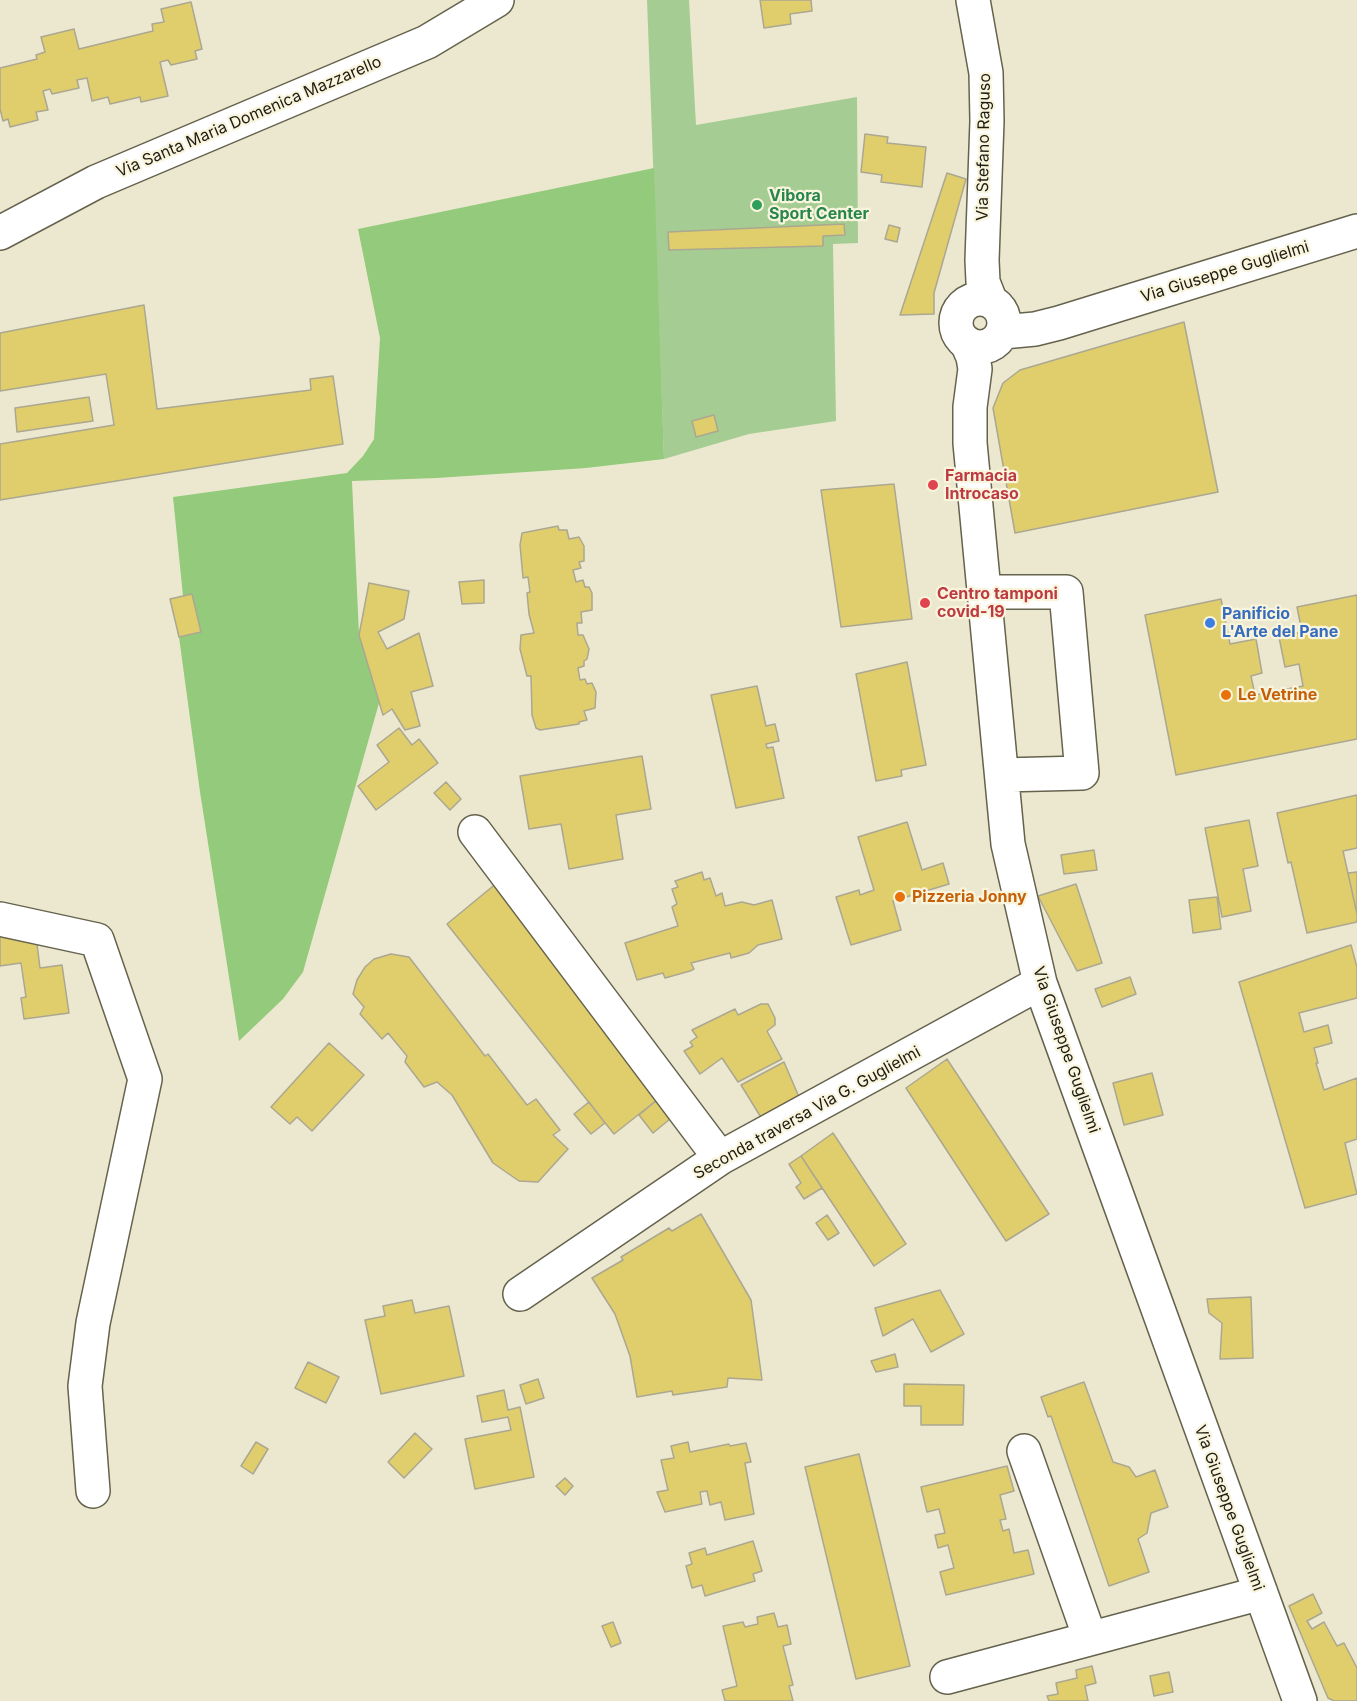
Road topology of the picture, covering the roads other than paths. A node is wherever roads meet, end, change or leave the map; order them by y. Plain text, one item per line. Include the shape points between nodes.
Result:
1 (497, 0) edge
2 (973, 0) edge
3 (1357, 231) edge
4 (0, 233) edge
5 (985, 329) junction
6 (985, 592) junction
7 (1002, 775) junction
8 (475, 832) dead end
9 (0, 919) edge
10 (1040, 983) junction
11 (720, 1158) junction
12 (520, 1294) dead end
13 (1024, 1451) dead end
14 (93, 1491) dead end
15 (1261, 1593) junction
16 (1090, 1638) junction
17 (947, 1677) dead end
18 (1300, 1701) edge

1 - 4 street, Via Santa Maria Domenica Mazzarello via 427,42 96,182
2 - 5 street, Via Stefano Raguso via 986,73 982,260
3 - 5 street, Via Giuseppe Guglielmi via 1035,329
5 - 6 street, Via Giuseppe Guglielmi via 970,407
6 - 7 street, Via Giuseppe Guglielmi
6 - 7 street via 1066,592 1082,773
7 - 10 street, Via Giuseppe Guglielmi via 1008,844
8 - 11 street
9 - 14 street via 97,940 145,1079 93,1323 85,1386
10 - 11 street, Seconda traversa Via G. Guglielmi
10 - 15 street, Via Giuseppe Guglielmi
11 - 12 street, Seconda traversa Via G. Guglielmi
13 - 16 street
15 - 16 street
15 - 18 street, Via Giuseppe Guglielmi
16 - 17 street

